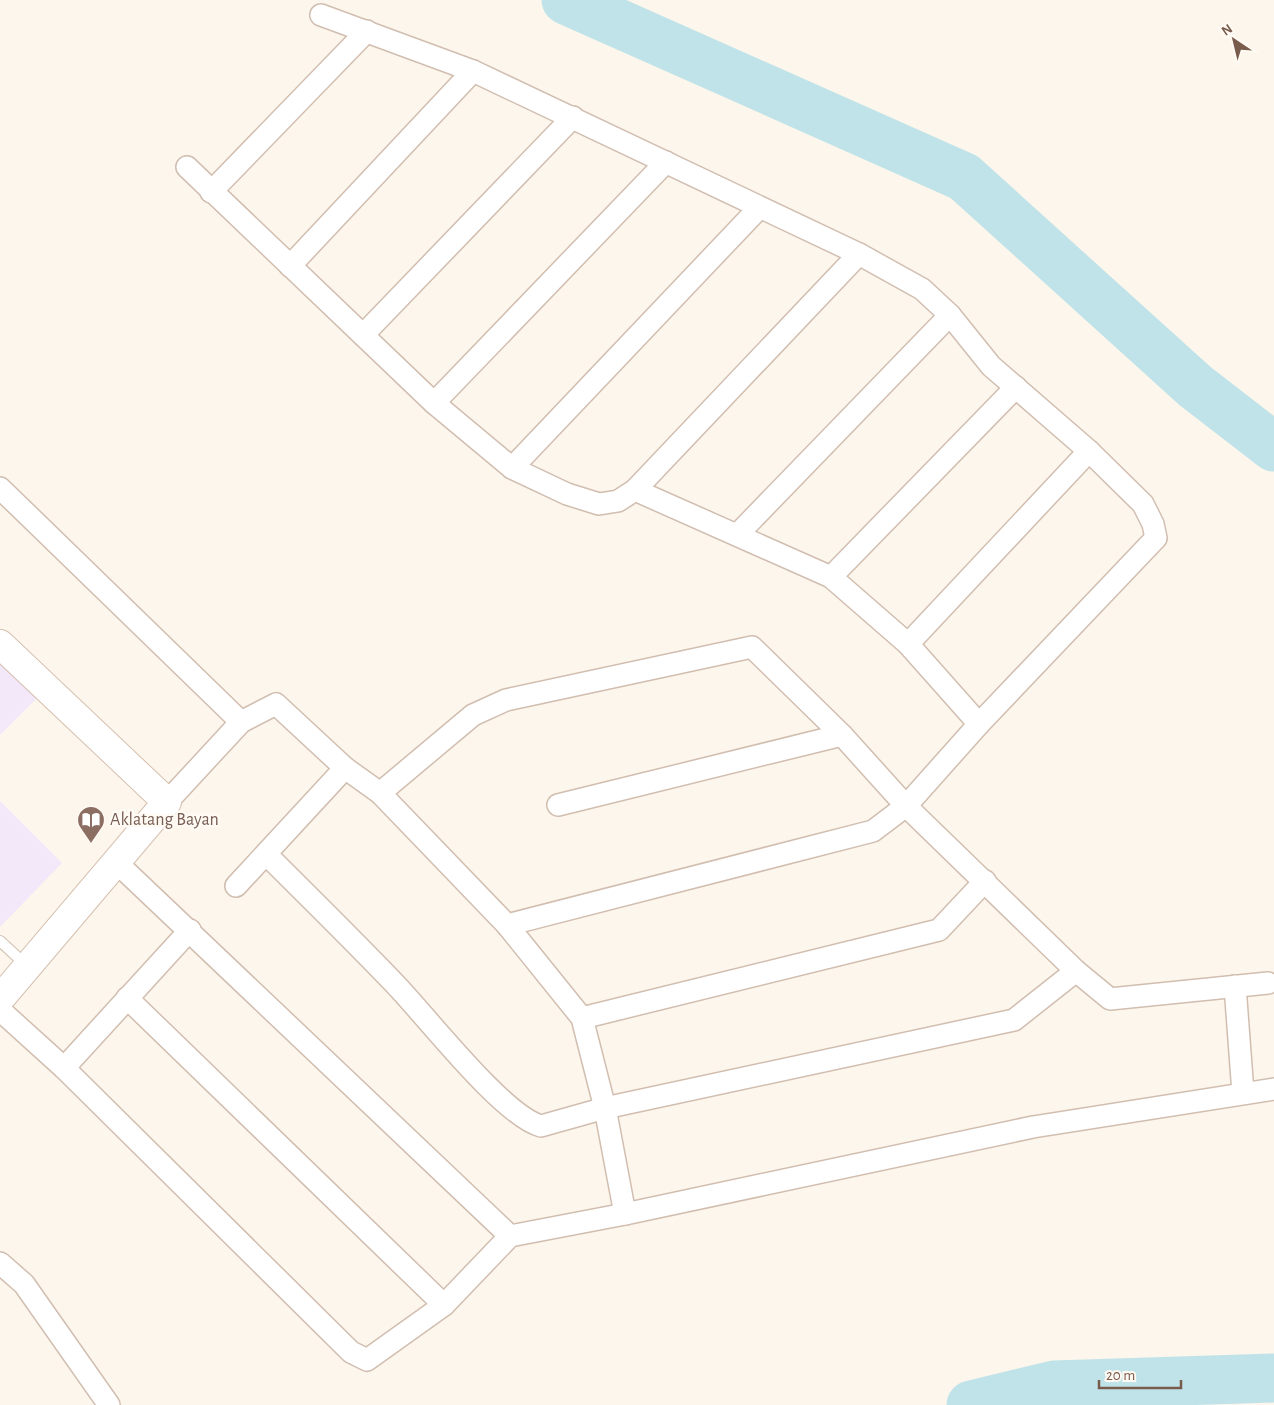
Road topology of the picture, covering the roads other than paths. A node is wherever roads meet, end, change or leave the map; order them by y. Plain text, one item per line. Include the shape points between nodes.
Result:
1 (321, 15) dead end
2 (367, 32) junction
3 (473, 71) junction
4 (573, 117) junction
5 (666, 162) junction
6 (188, 167) dead end
7 (211, 192) junction
8 (758, 208) junction
9 (859, 254) junction
10 (290, 266) junction
11 (950, 315) junction
12 (363, 335) junction
13 (1016, 387) junction
14 (434, 403) junction
15 (1089, 451) junction
16 (512, 468) junction
17 (0, 488) edge
18 (635, 490) junction
19 (737, 535) junction
20 (831, 577) junction
21 (0, 644) edge
22 (908, 644) junction
23 (241, 722) junction
24 (979, 724) junction
25 (842, 735) junction
26 (345, 768) junction
27 (380, 793) junction
28 (167, 802) junction
29 (558, 805) dead end
30 (906, 806) junction
31 (266, 854) junction
32 (116, 862) junction
33 (985, 881) junction
34 (236, 886) dead end
35 (506, 925) junction
36 (190, 930) junction
37 (0, 941) edge
38 (28, 966) junction
39 (1076, 971) junction
40 (1268, 983) dead end
41 (1235, 986) junction
42 (127, 998) junction
43 (0, 999) edge
44 (0, 1010) edge
45 (582, 1018) junction
46 (64, 1068) junction
47 (1274, 1089) edge
48 (1243, 1093) junction
49 (605, 1108) junction
50 (625, 1214) junction
51 (510, 1236) junction
52 (0, 1263) edge
53 (444, 1305) junction
54 (109, 1405) edge

1 - 2 street
2 - 3 street
2 - 7 street
3 - 4 street
3 - 10 street
4 - 5 street
4 - 12 street
5 - 8 street
5 - 14 street
6 - 7 street
7 - 10 street
8 - 9 street
8 - 16 street
9 - 11 street via 922,289
9 - 18 street
10 - 12 street
11 - 13 street via 991,366
11 - 19 street
12 - 14 street
13 - 15 street
13 - 20 street
14 - 16 street
15 - 22 street
15 - 24 street via 1143,504 1156,538
16 - 18 street via 567,494 599,504 618,501
17 - 23 street
18 - 19 street
19 - 20 street
20 - 22 street
21 - 28 street
22 - 24 street
23 - 26 street via 276,704
23 - 28 street
24 - 30 street
25 - 27 street via 752,647 506,700 473,715
25 - 29 street
25 - 30 street
26 - 27 street
26 - 31 street
27 - 35 street
28 - 32 street
30 - 33 street
30 - 35 street via 873,831
31 - 34 street
31 - 49 street via 395,984 488,1087 531,1124 541,1126
32 - 36 street
32 - 38 street
33 - 39 street
33 - 45 street via 939,930
35 - 45 street
36 - 42 street
36 - 51 street
37 - 38 lane
38 - 43 street
39 - 41 street via 1110,999
39 - 49 street via 1014,1020
40 - 41 street
41 - 48 street
42 - 46 street
42 - 53 street
44 - 46 street
45 - 49 street
46 - 53 street via 351,1352 367,1360
47 - 48 street
48 - 50 street via 1033,1127
49 - 50 street
50 - 51 street
51 - 53 street
52 - 54 street via 24,1284

